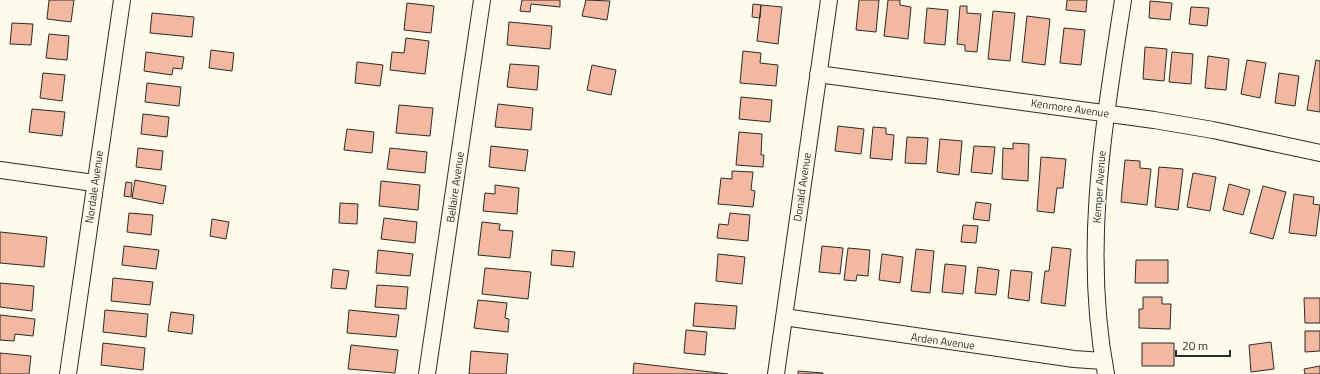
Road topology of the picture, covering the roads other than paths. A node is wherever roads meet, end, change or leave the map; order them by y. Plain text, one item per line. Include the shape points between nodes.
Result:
1 (122, 0) edge
2 (482, 0) edge
3 (829, 0) edge
4 (1123, 0) edge
5 (818, 74) junction
6 (1106, 113) junction
7 (1320, 153) edge
8 (0, 170) edge
9 (94, 183) junction
10 (784, 316) junction
11 (1104, 368) edge
12 (68, 374) edge
13 (428, 374) edge
14 (776, 374) edge

1 - 9 street, Nordale Avenue
2 - 13 street, Bellaire Avenue
3 - 5 street, Donald Avenue
4 - 6 street, Kemper Avenue
5 - 6 street, Kenmore Avenue
5 - 10 street, Donald Avenue
6 - 7 street, Kenmore Avenue via 1213,130
6 - 11 street, Kemper Avenue via 1097,185 1095,245
8 - 9 street
9 - 12 street, Nordale Avenue
10 - 11 street, Arden Avenue via 1074,359
10 - 14 street, Donald Avenue

